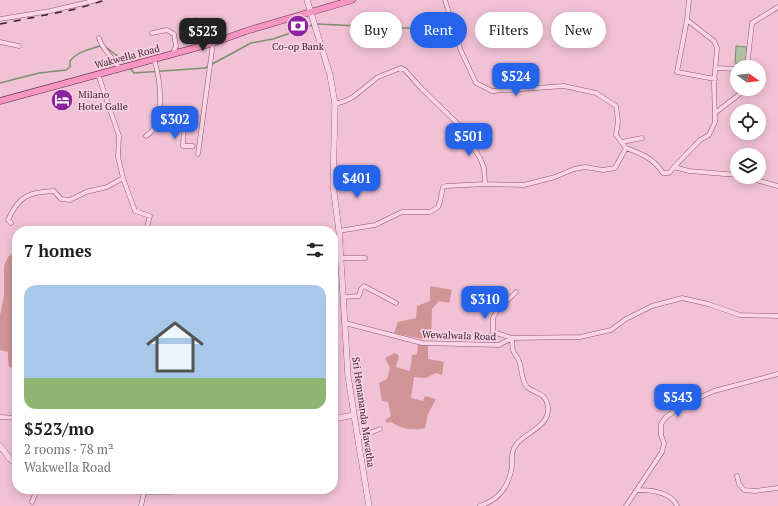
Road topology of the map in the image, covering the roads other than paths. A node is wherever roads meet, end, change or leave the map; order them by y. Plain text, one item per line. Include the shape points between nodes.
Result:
1 (97, 0) edge
2 (307, 0) edge
3 (352, 0) edge
4 (445, 0) edge
5 (689, 0) edge
6 (778, 7) edge
7 (311, 12) junction
8 (0, 19) edge
9 (196, 20) dead end
10 (686, 20) junction
11 (152, 33) dead end
12 (99, 38) dead end
13 (0, 42) edge
14 (213, 42) junction
15 (205, 45) junction
16 (19, 46) dead end
17 (173, 53) junction
18 (154, 59) junction
19 (748, 60) edge
20 (119, 68) junction
21 (716, 68) junction
22 (730, 69) edge
23 (98, 74) junction
24 (715, 79) junction
25 (737, 96) edge
26 (0, 101) edge
27 (334, 104) junction
28 (715, 113) junction
29 (157, 120) junction
30 (146, 136) dead end
31 (642, 138) dead end
32 (622, 142) junction
33 (193, 146) dead end
34 (626, 148) junction
35 (198, 154) dead end
36 (674, 167) junction
37 (730, 174) edge
38 (123, 178) junction
39 (376, 180) dead end
40 (766, 183) edge
41 (485, 184) junction
42 (333, 185) junction
43 (778, 186) edge
44 (11, 223) dead end
45 (147, 226) edge
46 (339, 231) junction
47 (340, 258) junction
48 (364, 258) dead end
49 (516, 292) dead end
50 (343, 297) junction
51 (396, 303) dead end
52 (778, 316) edge
53 (345, 323) junction
54 (512, 338) junction
55 (778, 374) edge
56 (354, 415) junction
57 (0, 417) edge
58 (12, 418) edge
59 (338, 418) edge
60 (380, 429) dead end
61 (358, 440) junction
62 (0, 446) edge
63 (12, 460) edge
64 (737, 476) dead end
65 (778, 488) edge
66 (638, 490) junction
67 (35, 494) edge
68 (144, 494) edge
69 (32, 502) dead end
70 (141, 506) edge
71 (369, 506) edge
72 (480, 506) edge
73 (626, 506) edge
74 (677, 506) edge

1 - 8 street
2 - 7 main road, Sri Hemananda Mawatha
3 - 7 main road, Wakwella Road
4 - 32 street via 461,51 476,83 492,91 564,86 596,94 616,106 616,135
5 - 10 street
6 - 19 street via 752,23
7 - 14 main road, Wakwella Road
7 - 27 main road, Sri Hemananda Mawatha via 330,75
9 - 15 street
10 - 21 street via 714,41 717,48
10 - 24 street via 677,72
11 - 17 street via 167,30 174,34 176,46
12 - 20 street
13 - 16 street
14 - 15 main road, Wakwella Road
14 - 35 street
15 - 17 main road, Wakwella Road
17 - 18 main road, Wakwella Road
18 - 20 main road, Wakwella Road
18 - 29 street via 160,97
20 - 23 main road, Wakwella Road
21 - 22 street
21 - 24 street
23 - 26 main road, Wakwella Road
23 - 38 street via 119,136 118,157
24 - 28 street
25 - 28 street
27 - 41 street via 353,97 378,77 401,68 405,70 457,123 480,158 484,168
27 - 42 main road, Sri Hemananda Mawatha
28 - 36 street via 715,122 709,134
29 - 30 street via 157,126
29 - 33 street via 184,124 183,146
31 - 32 street
32 - 34 street
34 - 36 street via 657,163 663,173 669,173
34 - 41 street via 615,168 609,170 585,167 524,185
36 - 37 street
38 - 44 street via 107,187 86,192 70,200 61,199 54,191 27,195 16,205 8,220
38 - 45 street via 135,212 150,216
39 - 42 street via 356,191 348,182
40 - 43 street
41 - 46 street via 446,186 443,187 438,207 430,212 402,212 375,225
42 - 46 main road, Sri Hemananda Mawatha
46 - 47 main road, Sri Hemananda Mawatha
47 - 48 street
47 - 50 main road, Sri Hemananda Mawatha
49 - 54 street via 493,318 493,332
50 - 51 street via 359,296 364,286
50 - 53 main road, Sri Hemananda Mawatha
52 - 54 street, Wewalwala Road via 740,315 682,298 652,306 611,330 580,337
53 - 54 street, Wewalwala Road via 422,343 498,345
53 - 56 main road, Sri Hemananda Mawatha via 348,376
54 - 72 street via 513,350 519,360 525,384 542,396 548,407 547,415 542,424 522,438 514,448 510,473 503,492
55 - 66 street via 714,391 683,405 666,417 661,424 664,443 662,452
56 - 59 main road
56 - 61 main road, Sri Hemananda Mawatha
57 - 58 street
60 - 61 street
61 - 71 main road, Sri Hemananda Mawatha
62 - 63 main road
64 - 65 street via 744,490 755,492
66 - 73 street
66 - 74 street via 664,494 676,502
67 - 69 street
68 - 70 street

